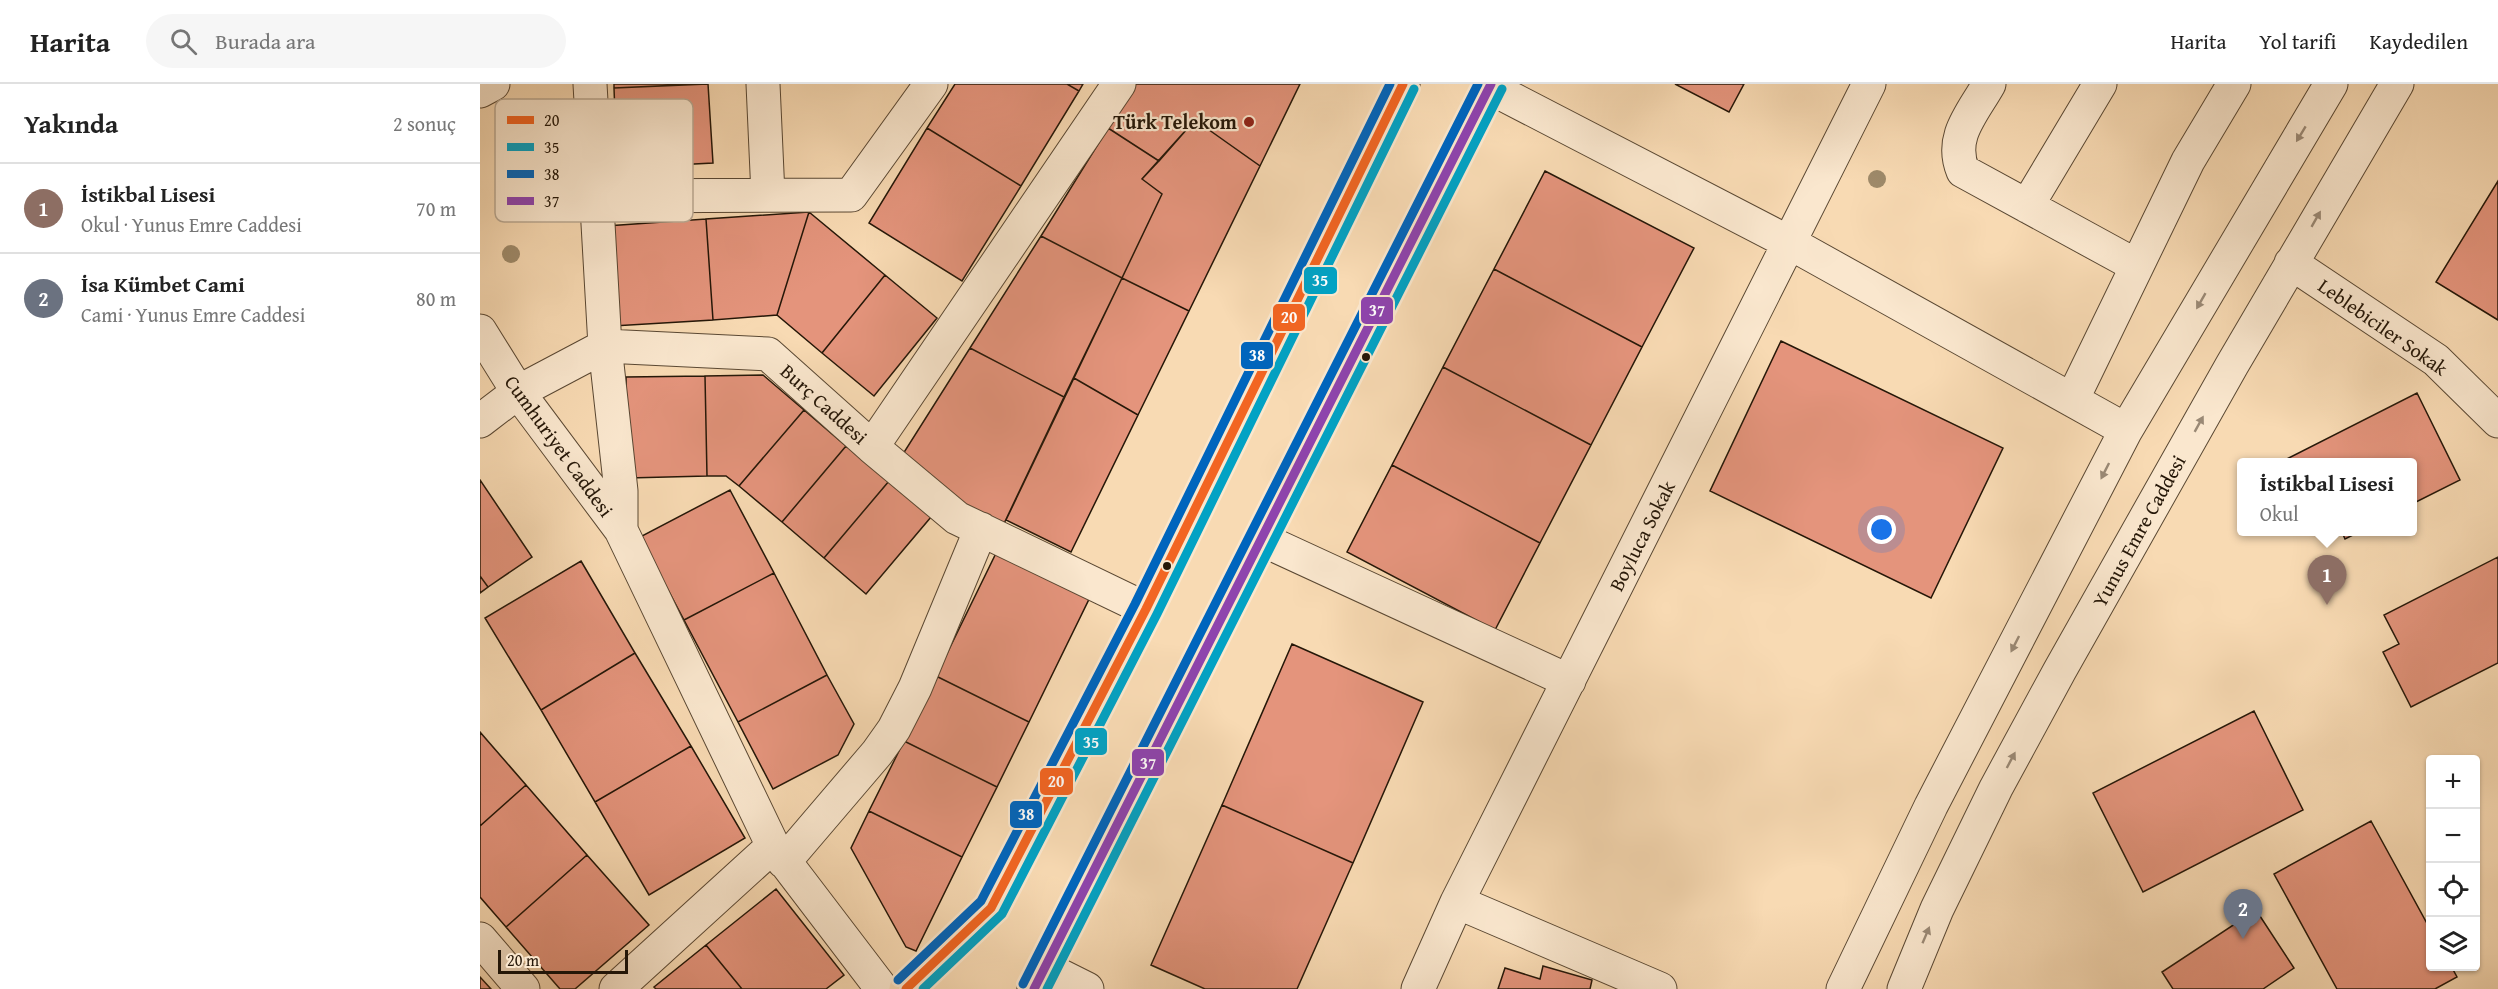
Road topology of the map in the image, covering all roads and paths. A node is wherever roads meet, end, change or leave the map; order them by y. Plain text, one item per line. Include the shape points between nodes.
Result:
1 (493, 84) edge
2 (590, 84) edge
3 (763, 84) edge
4 (931, 84) edge
5 (1119, 84) edge
6 (1403, 84) edge
7 (1869, 84) edge
8 (1989, 84) edge
9 (2100, 84) edge
10 (2234, 84) edge
11 (2331, 84) edge
12 (2397, 84) edge
13 (1490, 85) edge
14 (480, 91) edge
15 (591, 99) edge
16 (693, 195) edge
17 (768, 195) junction
18 (2027, 206) junction
19 (598, 222) edge
20 (1790, 243) junction
21 (2291, 263) junction
22 (2137, 266) junction
23 (480, 331) edge
24 (605, 346) junction
25 (518, 392) junction
26 (2072, 400) junction
27 (480, 421) edge
28 (2498, 421) edge
29 (2126, 430) junction
30 (872, 447) junction
31 (621, 530) junction
32 (981, 530) junction
33 (1261, 539) junction
34 (1146, 609) junction
35 (1569, 681) junction
36 (778, 854) junction
37 (1457, 902) junction
38 (480, 939) edge
39 (1039, 979) edge
40 (523, 989) edge
41 (616, 989) edge
42 (882, 989) edge
43 (906, 989) edge
44 (1087, 989) edge
45 (1418, 989) edge
46 (1660, 989) edge
47 (1843, 989) edge
48 (1904, 989) edge

1 - 14 street
2 - 15 street
3 - 17 street
4 - 17 street via 851,195
5 - 30 street
6 - 34 main road
7 - 20 street, Boyluca Sokak
8 - 18 street via 1958,139 1957,157 1963,171
9 - 18 street
10 - 22 street via 2188,161
11 -> 29 street
21 -> 12 street, Yunus Emre Caddesi
13 - 20 street
13 - 33 main road
16 - 17 street
18 - 22 street
19 - 24 street
20 - 26 street
20 - 35 street, Boyluca Sokak
21 - 28 street, Leblebiciler Sokak via 2436,360
48 -> 21 street, Yunus Emre Caddesi via 1937,909 1996,788
22 - 26 street
23 - 25 street, Cumhuriyet Caddesi
24 - 25 street
24 - 30 street, Burç Caddesi via 768,354
24 - 31 street via 621,491
25 - 27 street
25 - 31 street, Cumhuriyet Caddesi
26 - 29 street
29 -> 47 street via 1926,816
30 - 32 street, Burç Caddesi via 957,518
31 - 36 street
32 - 34 street, Burç Caddesi
32 - 36 street via 894,729 877,753
33 - 35 street
33 - 39 main road
34 - 43 main road via 992,908
35 - 37 street, Boyluca Sokak
36 - 41 street
36 - 42 street
37 - 45 street, Boyluca Sokak
37 - 46 street
38 - 40 street
39 - 44 street

